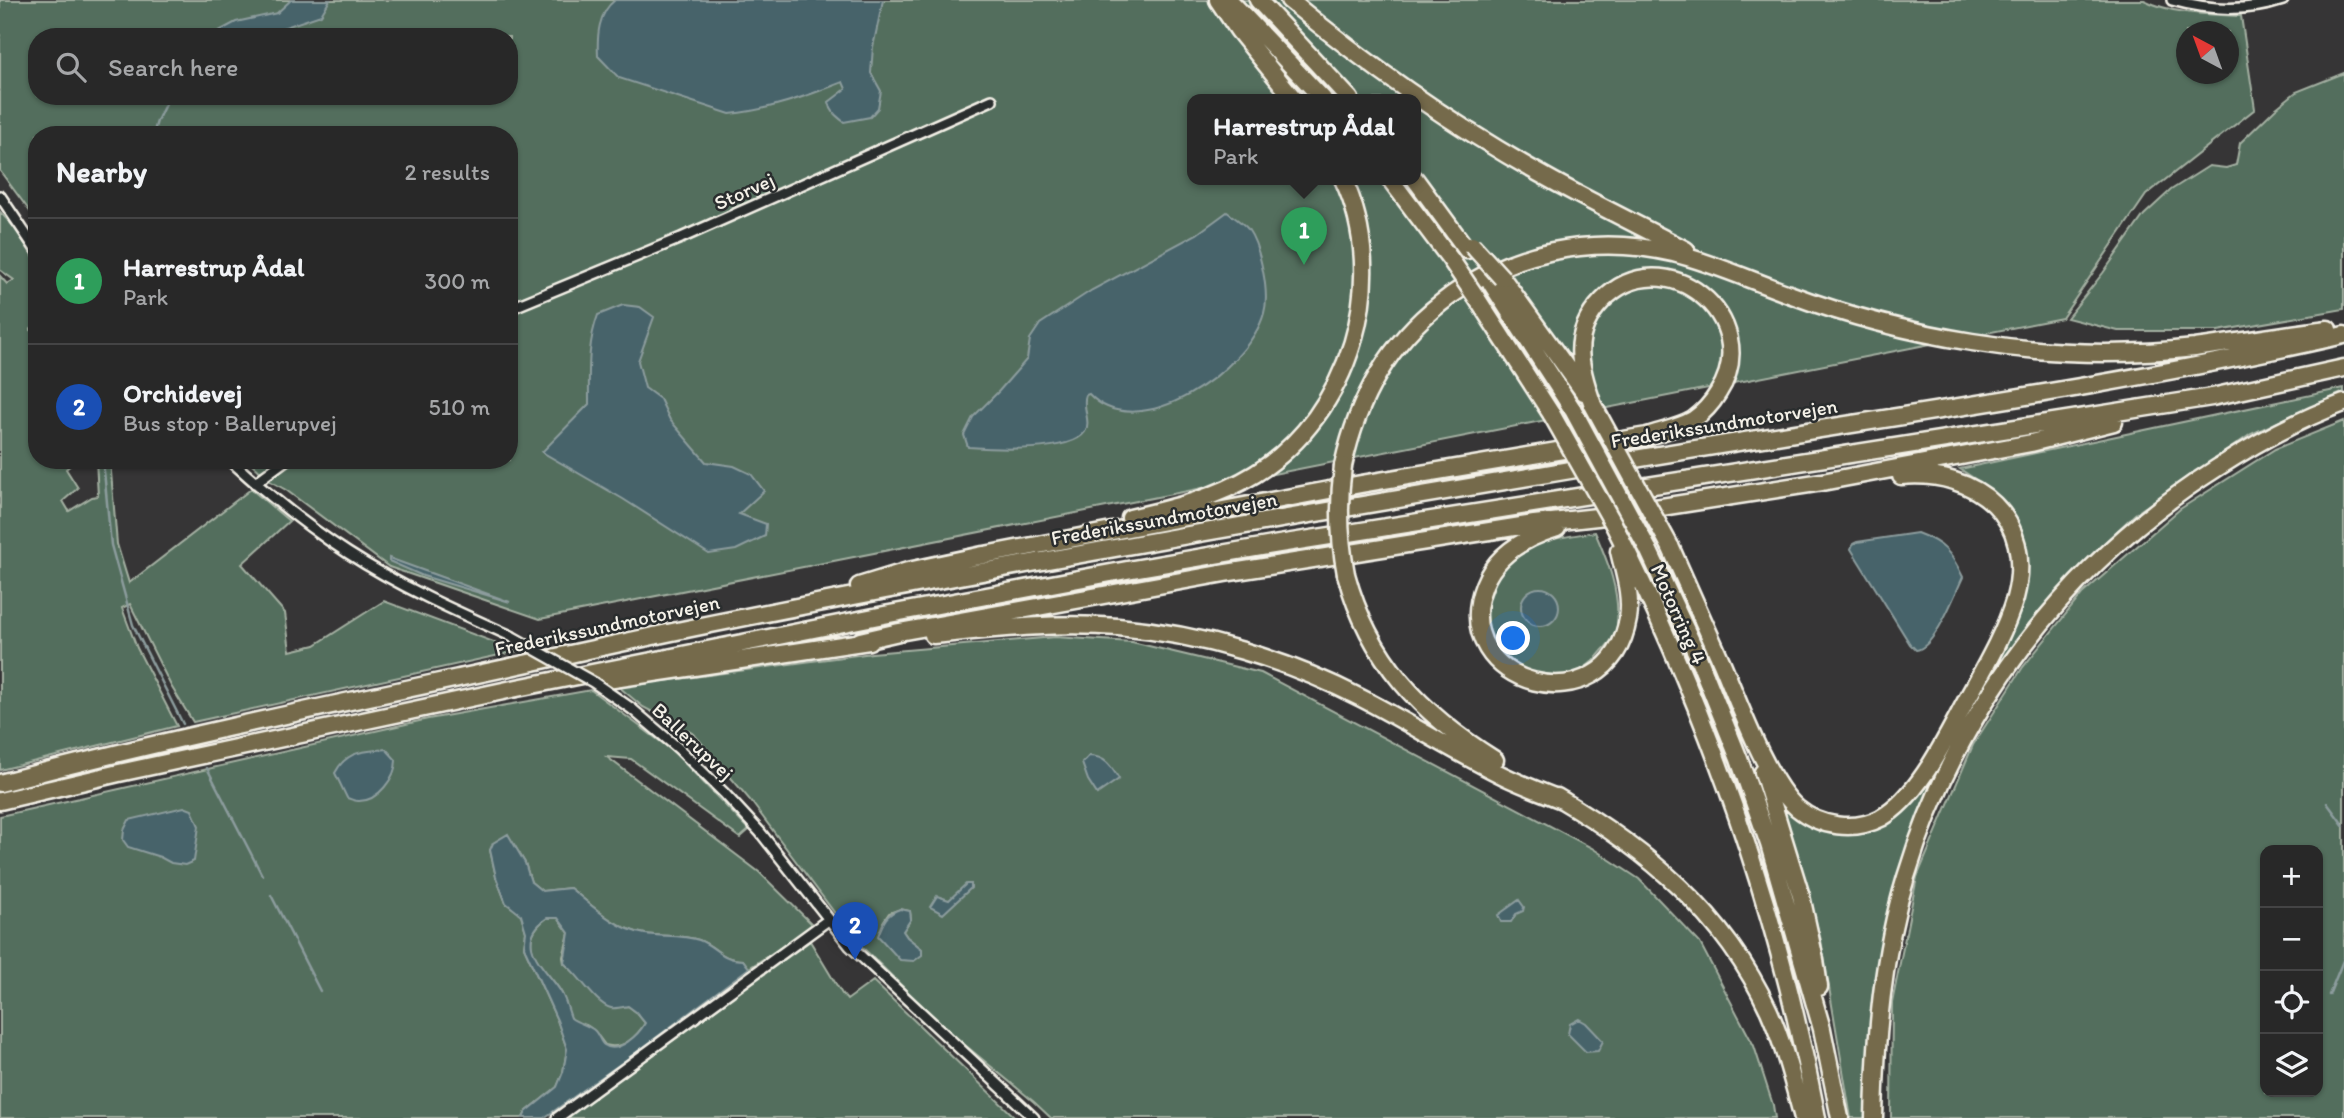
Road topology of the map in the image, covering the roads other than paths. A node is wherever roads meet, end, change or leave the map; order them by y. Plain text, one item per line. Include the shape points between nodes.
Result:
1 (1218, 0) edge
2 (1229, 0) edge
3 (1258, 0) edge
4 (1289, 0) edge
5 (2172, 0) edge
6 (2283, 0) edge
7 (1290, 94) edge
8 (1318, 94) edge
9 (1345, 94) edge
10 (1414, 94) edge
11 (1421, 99) edge
12 (992, 100) dead end
13 (1346, 185) edge
14 (1395, 185) edge
15 (1420, 185) edge
16 (0, 197) edge
17 (28, 238) edge
18 (1719, 267) junction
19 (1496, 281) junction
20 (518, 305) edge
21 (2344, 327) edge
22 (2344, 335) edge
23 (2344, 368) edge
24 (2212, 397) junction
25 (2344, 403) edge
26 (1594, 405) junction
27 (240, 469) edge
28 (274, 469) edge
29 (1822, 482) junction
30 (255, 483) junction
31 (1597, 517) junction
32 (1624, 552) junction
33 (974, 558) junction
34 (780, 611) junction
35 (860, 641) junction
36 (517, 688) junction
37 (1744, 716) junction
38 (0, 783) edge
39 (0, 801) edge
40 (1564, 801) junction
41 (828, 920) junction
42 (1822, 1029) junction
43 (557, 1118) edge
44 (1034, 1118) edge
45 (1803, 1118) edge
46 (1817, 1118) edge
47 (1840, 1118) edge
48 (1874, 1118) edge

1 - 7 highway
2 - 8 highway
3 - 9 highway
4 - 10 highway
5 - 6 street via 2237,9
11 - 18 highway via 1553,181
12 - 20 street, Storvej
13 - 33 highway via 1363,262 1356,332 1327,402 1281,455 1229,489 1192,503 1021,542
14 - 32 highway, bridge via 1451,260 1552,415 1613,523
15 - 19 highway, Motorring 4
16 - 17 street
18 - 21 highway via 1889,326 2010,347 2158,351
18 - 40 highway, bridge via 1650,248 1593,246 1534,255 1475,278 1429,312 1387,359 1358,412 1343,467 1340,523 1352,596 1382,659 1436,719
19 - 26 highway
19 - 42 highway, Motorring 4, bridge via 1648,549 1696,652 1773,856
22 - 34 highway, Frederikssundmotorvejen via 2064,390 1275,519
23 - 24 highway, Frederikssundmotorvejen
24 - 29 highway via 2031,443
24 - 36 highway, Frederikssundmotorvejen via 1265,546
25 - 48 highway via 2244,450 2153,512 2073,585 2002,674 1945,774 1906,878 1881,997
26 - 33 highway via 1579,360 1581,344 1594,309 1608,295 1643,278 1664,278 1700,292 1715,307 1730,347 1730,368 1711,404 1674,428
26 - 37 highway, bridge via 1670,547
27 - 30 street, Ballerupvej
28 - 30 street
29 - 31 highway
29 - 37 highway via 1922,475 1958,481 1979,491 2002,514 2018,550 2019,572 2011,609 1929,765 1900,804 1875,820 1832,825 1797,808 1777,783
30 - 41 street, Ballerupvej, bridge via 357,559 511,636 632,709 724,793
31 - 32 highway via 1539,533 1518,544 1486,579 1478,609 1481,632 1500,663 1513,674 1549,685 1581,680 1610,659 1628,617
31 - 35 highway via 1225,573
32 - 46 highway, Motorring 4 via 1678,660 1749,848 1789,986
33 - 34 highway via 908,571
34 - 38 highway, Frederikssundmotorvejen via 354,700
35 - 36 highway via 578,685
35 - 40 highway via 1060,625 1118,627 1211,643 1294,669 1359,697 1506,777
36 - 39 highway, Frederikssundmotorvejen
37 - 42 highway via 1801,896 1815,960
40 - 45 highway via 1662,868 1720,930 1768,1010 1789,1063
41 - 43 street
41 - 44 street, Ballerupvej via 877,972
42 - 47 highway, Motorring 4

